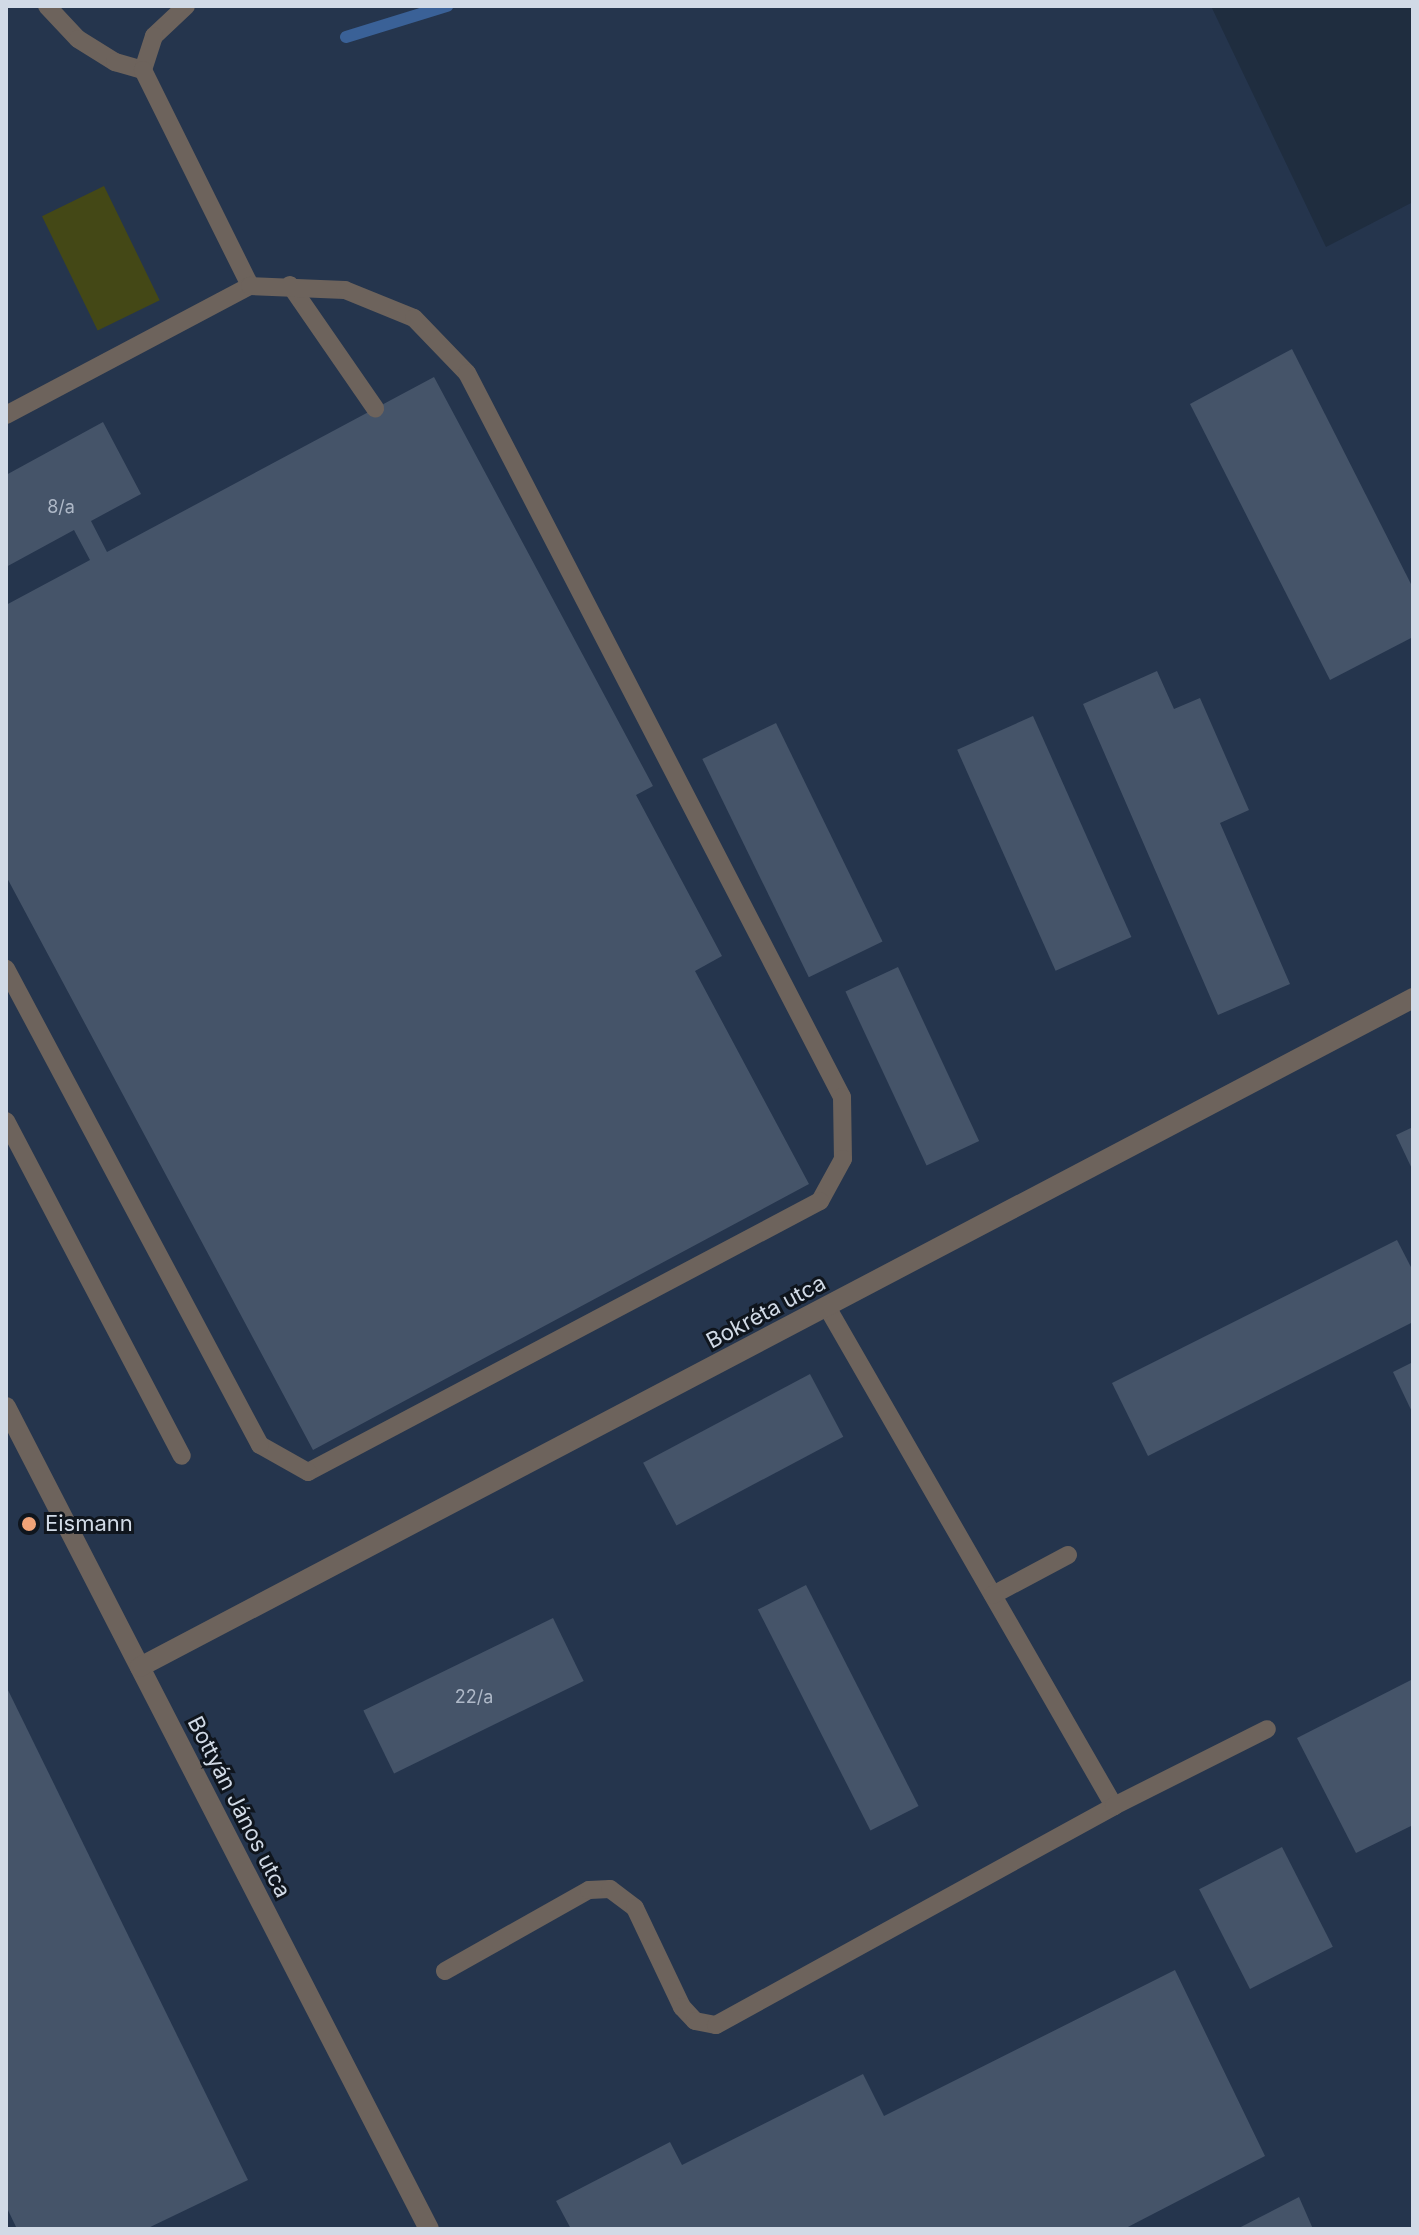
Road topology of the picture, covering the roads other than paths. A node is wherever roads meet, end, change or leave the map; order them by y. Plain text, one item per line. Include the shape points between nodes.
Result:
1 (47, 6) edge
2 (186, 6) edge
3 (143, 70) junction
4 (290, 285) junction
5 (250, 286) junction
6 (375, 408) dead end
7 (6, 415) edge
8 (6, 969) edge
9 (1413, 998) edge
10 (6, 1121) edge
11 (827, 1307) junction
12 (6, 1407) edge
13 (182, 1456) dead end
14 (1068, 1555) dead end
15 (993, 1595) junction
16 (140, 1667) junction
17 (1267, 1729) dead end
18 (1114, 1806) junction
19 (445, 1971) dead end
20 (429, 2229) edge

1 - 3 lane via 78,39 115,62
2 - 3 lane via 154,36
3 - 5 lane
4 - 5 lane
4 - 6 lane
4 - 8 lane via 345,290 414,318 467,373 842,1097 843,1159 820,1201 308,1472 260,1445
5 - 7 lane
9 - 11 street, Bokréta utca via 1117,1149
10 - 13 lane
11 - 15 lane
11 - 16 street, Bokréta utca
12 - 16 street, Bottyán János utca
14 - 15 lane
15 - 18 lane
16 - 20 street, Bottyán János utca
17 - 18 lane
18 - 19 lane via 716,2025 695,2021 682,2007 635,1908 610,1889 589,1890

